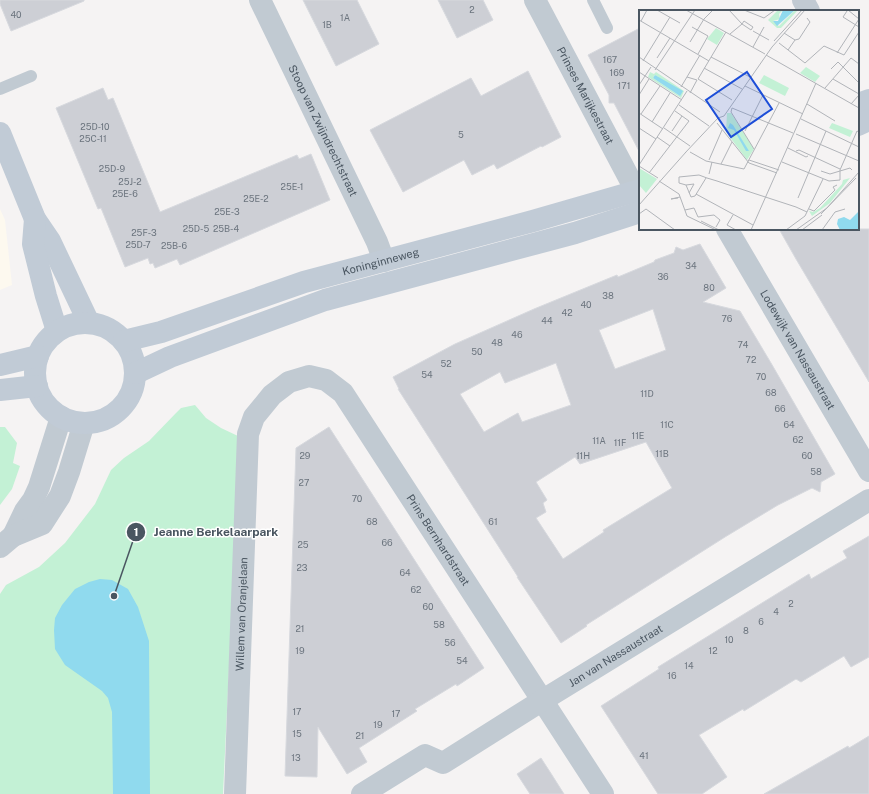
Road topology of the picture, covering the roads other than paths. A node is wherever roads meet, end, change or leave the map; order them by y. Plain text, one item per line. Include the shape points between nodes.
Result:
1 (260, 0) edge
2 (536, 0) edge
3 (593, 0) edge
4 (803, 0) edge
5 (808, 10) edge
6 (607, 28) dead end
7 (31, 76) dead end
8 (0, 89) edge
9 (863, 105) edge
10 (859, 121) edge
11 (0, 133) edge
12 (639, 198) edge
13 (35, 219) junction
14 (728, 230) edge
15 (384, 261) junction
16 (89, 323) junction
17 (57, 331) junction
18 (124, 341) junction
19 (38, 356) junction
20 (0, 364) edge
21 (136, 373) junction
22 (37, 386) junction
23 (0, 390) edge
24 (61, 417) junction
25 (84, 423) junction
26 (248, 434) joint
27 (869, 472) edge
28 (869, 500) edge
29 (7, 542) edge
30 (543, 700) junction
31 (235, 794) edge
32 (362, 794) edge
33 (603, 794) edge

1 - 15 street, Stoop van Zwijndrechtstraat
2 - 12 street, Prinses Marijkestraat
3 - 6 lane
4 - 5 street
7 - 8 lane
9 - 10 main road
11 - 13 main road
12 - 15 main road, Koninginneweg
12 - 21 main road, Koninginneweg via 575,233 325,300 170,357
13 - 16 main road via 50,241
13 - 17 main road via 33,244
14 - 27 street, Lodewijk van Nassaustraat
15 - 18 main road, Koninginneweg via 304,282 161,332
16 - 17 main road via 72,324
16 - 18 main road via 108,328
17 - 19 main road via 46,342
18 - 21 main road via 133,356
19 - 20 main road
19 - 22 main road via 35,371
21 - 25 main road via 133,391 117,412 101,421
22 - 23 main road
22 - 24 main road via 46,404
24 - 25 main road
24 - 29 street via 39,488
25 - 29 street via 60,496 42,524
26 - 30 street, Prins Bernhardstraat via 254,417 272,395 289,382 309,376 326,380 343,393
26 - 31 street, Willem van Oranjelaan
28 - 30 street, Jan van Nassaustraat
30 - 32 street, Jan van Nassaustraat via 443,763 425,755
30 - 33 street, Prins Bernhardstraat

